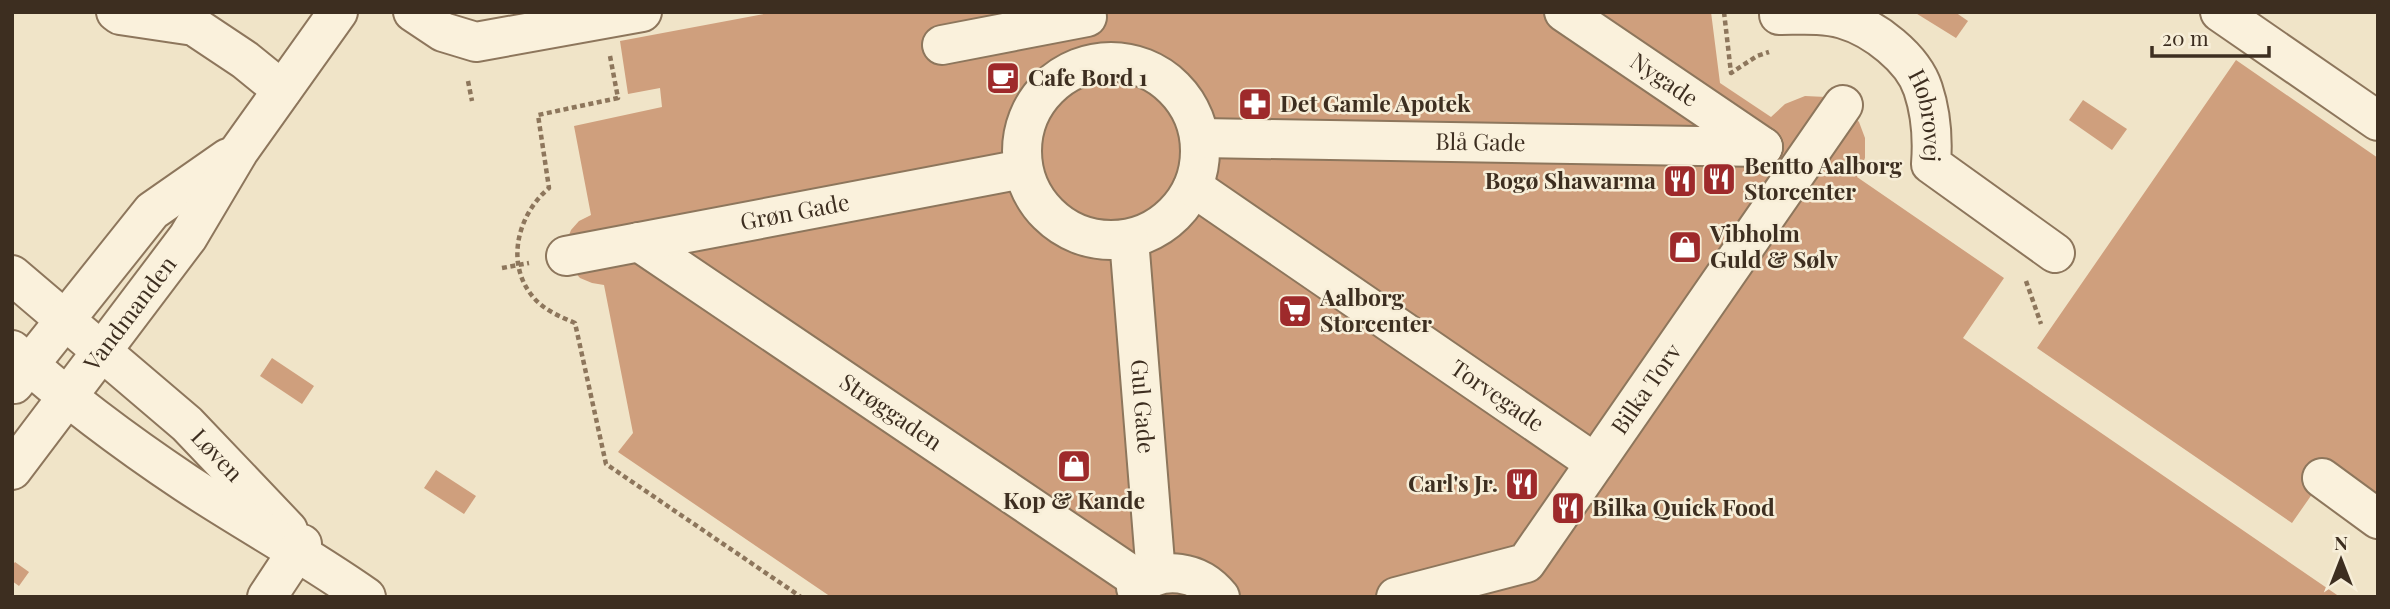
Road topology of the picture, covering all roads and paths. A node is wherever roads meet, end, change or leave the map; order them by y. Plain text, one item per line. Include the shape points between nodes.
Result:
1 (116, 12) edge
2 (338, 12) edge
3 (413, 12) edge
4 (642, 12) edge
5 (1564, 12) edge
6 (1724, 12) edge
7 (2220, 12) edge
8 (1086, 15) edge
9 (604, 19) junction
10 (1778, 32) joint
11 (942, 45) dead end
12 (1096, 63) junction
13 (282, 90) junction
14 (1843, 105) dead end
15 (2378, 121) edge
16 (1199, 134) junction
17 (1763, 147) joint
18 (239, 151) junction
19 (1023, 169) junction
20 (1193, 187) junction
21 (1129, 239) junction
22 (639, 242) junction
23 (2055, 253) dead end
24 (566, 256) dead end
25 (2022, 270) dead end
26 (12, 275) edge
27 (64, 321) junction
28 (2041, 324) dead end
29 (102, 352) junction
30 (18, 367) edge
31 (68, 395) junction
32 (1595, 463) junction
33 (12, 470) edge
34 (2322, 478) dead end
35 (2378, 519) edge
36 (308, 554) junction
37 (1142, 585) edge
38 (267, 597) edge
39 (366, 597) edge
40 (801, 597) edge
41 (1220, 597) edge
42 (1396, 597) edge

1 - 13 street via 194,26
2 - 13 street, Vandmanden
3 - 9 street via 443,32 476,42
4 - 9 street
5 - 17 street, Nygade
6 - 10 path via 1731,73 1757,57
7 - 15 street
8 - 11 street
8 - 12 street
9 - 40 path via 618,98 538,115 549,188 524,217 518,238 524,284 534,299 575,323 606,464
10 - 23 street, Hobrovej via 1815,15 1843,19 1887,42 1922,86 1931,122 1931,164
12 - 16 street via 1123,63 1150,71 1172,86 1189,107
12 - 19 street via 1069,72 1046,90 1030,113 1022,141
13 - 18 street, Vandmanden
14 - 32 street, Bilka Torv
16 - 17 street, Blå Gade via 1201,138
16 - 20 street via 1200,160
18 - 27 street, Vandmanden via 152,212
18 - 29 street, Vandmanden via 188,237
19 - 21 street via 1033,195 1051,217 1074,232 1101,240
19 - 22 street, Grøn Gade
20 - 21 street via 1178,211 1155,229
20 - 32 street, Torvegade
21 - 37 street, Gul Gade
22 - 24 street, Grøn Gade
22 - 37 street, Strøggaden
25 - 28 path
26 - 27 street, Løven
27 - 29 street, Løven
27 - 30 street, Vandmanden
29 - 31 street, Vandmanden
29 - 36 street, Løven via 187,424
30 - 31 street, Løven
31 - 33 street, Vandmanden
31 - 36 street, Løven via 187,484
32 - 42 street, Bilka Torv via 1526,563
34 - 35 street
36 - 38 street
36 - 39 street, Løven
37 - 41 street via 1176,573 1195,576

